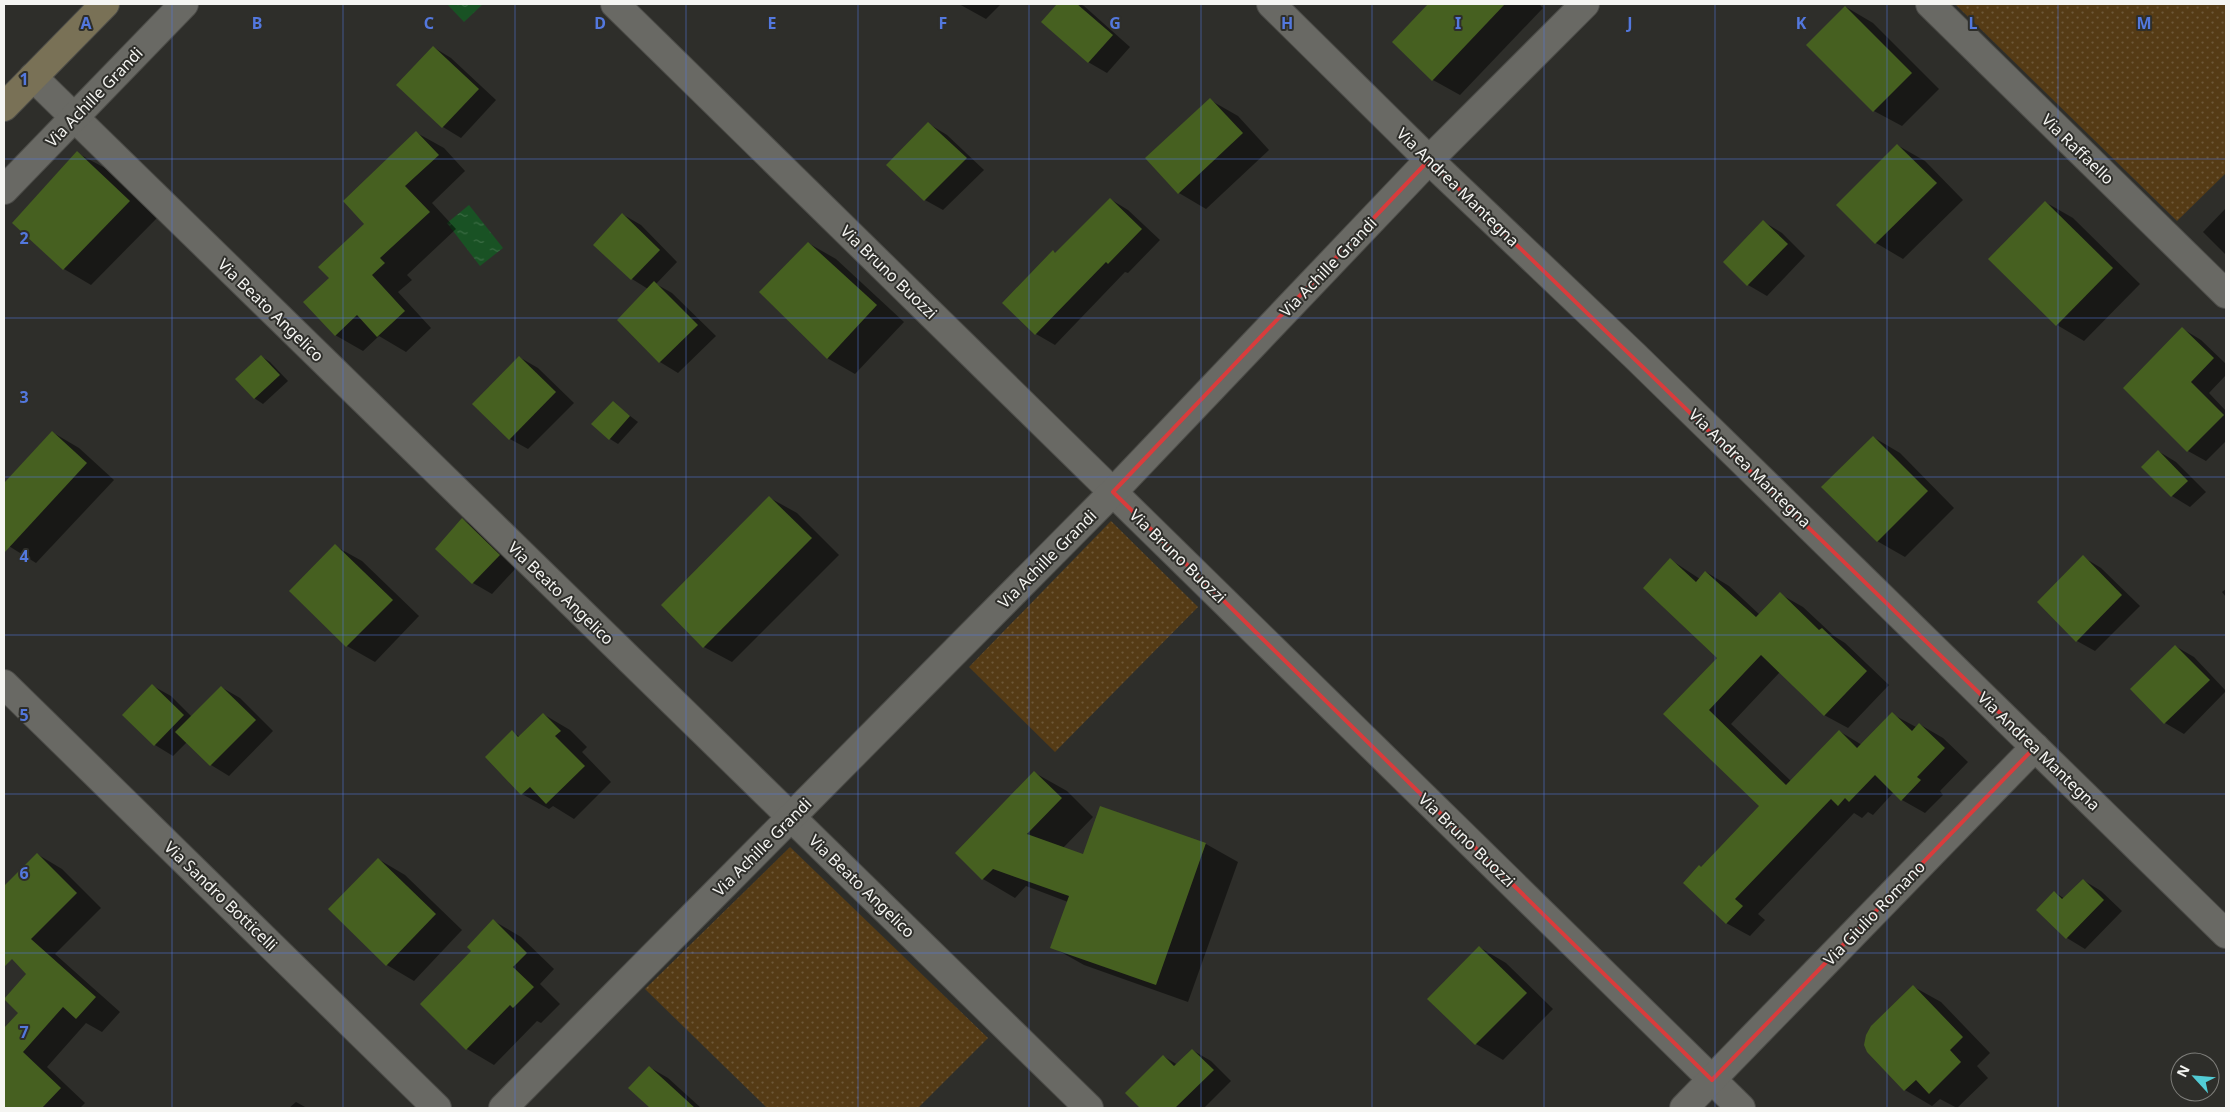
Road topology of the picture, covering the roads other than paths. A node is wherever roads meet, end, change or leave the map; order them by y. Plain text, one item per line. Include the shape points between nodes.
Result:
1 (105, 4) edge
2 (184, 4) edge
3 (615, 4) edge
4 (1271, 4) edge
5 (1585, 4) edge
6 (1930, 4) edge
7 (34, 77) junction
8 (4, 107) edge
9 (74, 117) junction
10 (1429, 160) junction
11 (4, 190) edge
12 (2226, 294) edge
13 (1113, 492) junction
14 (4, 684) edge
15 (2035, 747) junction
16 (791, 818) junction
17 (2226, 934) edge
18 (1712, 1080) junction
19 (438, 1108) edge
20 (503, 1108) edge
21 (1089, 1108) edge
22 (1684, 1108) edge
23 (1741, 1108) edge

1 - 7 main road
2 - 9 street, Via Achille Grandi
3 - 13 street, Via Bruno Buozzi
4 - 10 street, Via Andrea Mantegna
5 - 10 street, Via Achille Grandi
6 - 12 street, Via Raffaello
7 - 8 main road
7 - 9 street, Via Beato Angelico
9 - 11 street, Via Achille Grandi
9 - 16 street, Via Beato Angelico
10 - 13 street, Via Achille Grandi
10 - 15 street, Via Andrea Mantegna via 1635,356
13 - 16 street, Via Achille Grandi
13 - 18 street, Via Bruno Buozzi
14 - 19 street, Via Sandro Botticelli
15 - 17 street, Via Andrea Mantegna
15 - 18 street, Via Giulio Romano
16 - 20 street, Via Achille Grandi
16 - 21 street, Via Beato Angelico
18 - 22 street
18 - 23 street, Via Bruno Buozzi

